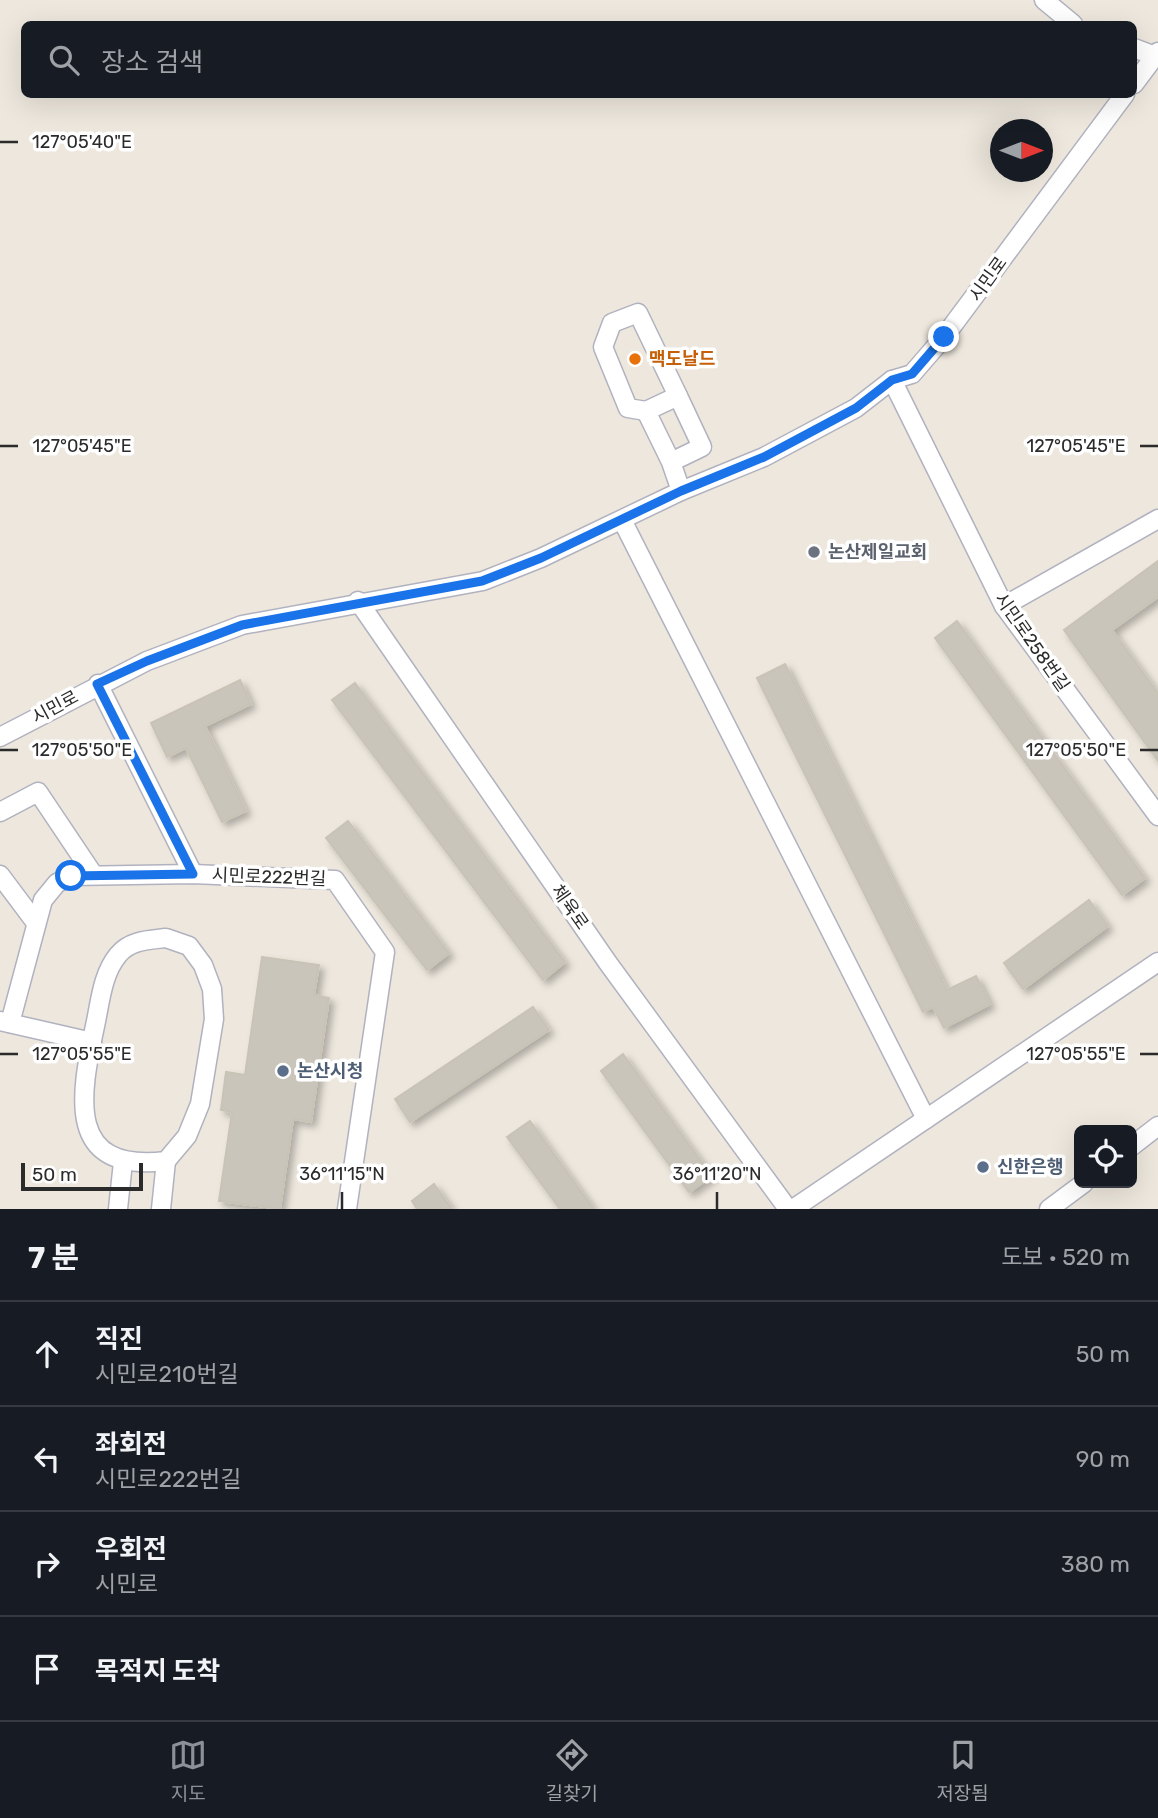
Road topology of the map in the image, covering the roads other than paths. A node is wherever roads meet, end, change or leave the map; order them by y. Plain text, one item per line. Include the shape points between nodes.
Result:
1 (1044, 0) edge
2 (1069, 21) edge
3 (1137, 49) edge
4 (1156, 54) edge
5 (1137, 79) edge
6 (1122, 98) edge
7 (892, 380) junction
8 (678, 396) junction
9 (646, 411) junction
10 (671, 462) junction
11 (681, 491) junction
12 (1158, 519) edge
13 (622, 520) junction
14 (358, 601) junction
15 (1004, 606) junction
16 (97, 684) junction
17 (0, 737) edge
18 (0, 812) edge
19 (1158, 816) edge
20 (93, 874) junction
21 (193, 874) junction
22 (0, 875) edge
23 (36, 923) junction
24 (1158, 962) edge
25 (5, 1022) edge
26 (92, 1042) junction
27 (926, 1119) junction
28 (1157, 1130) edge
29 (1137, 1143) edge
30 (166, 1161) junction
31 (123, 1162) junction
32 (1077, 1188) edge
33 (118, 1209) edge
34 (161, 1209) edge
35 (347, 1209) edge
36 (788, 1209) edge
37 (793, 1209) edge
38 (1049, 1209) edge

1 - 2 street
3 - 4 street
4 - 5 street
6 - 7 street, 시민로 via 944,337 912,374
7 - 11 street, 시민로 via 856,408 776,451
7 - 15 street, 시민로258번길
8 - 9 street
8 - 9 street via 638,313 612,323 603,347 628,408
8 - 10 street via 702,447
9 - 10 street
10 - 11 street
11 - 13 street, 시민로
12 - 15 street
13 - 14 street, 시민로 via 482,581
13 - 27 street
14 - 16 street, 시민로 via 242,625
14 - 36 street, 체육로 via 608,963
15 - 19 street, 시민로258번길
16 - 17 street, 시민로
16 - 21 street, 시민로222번길
18 - 20 street via 38,792
20 - 21 street
20 - 23 street via 57,883 43,900
21 - 35 street, 시민로222번길 via 335,880 385,952
22 - 23 street
23 - 25 street
24 - 27 street
25 - 26 street
26 - 30 street via 105,980 118,955 138,941 166,938 188,946 203,965 212,989 214,1019 200,1104 187,1136
26 - 31 street via 84,1109 91,1138
27 - 37 street
28 - 29 street
30 - 31 street
30 - 34 street
31 - 33 street
32 - 38 street

